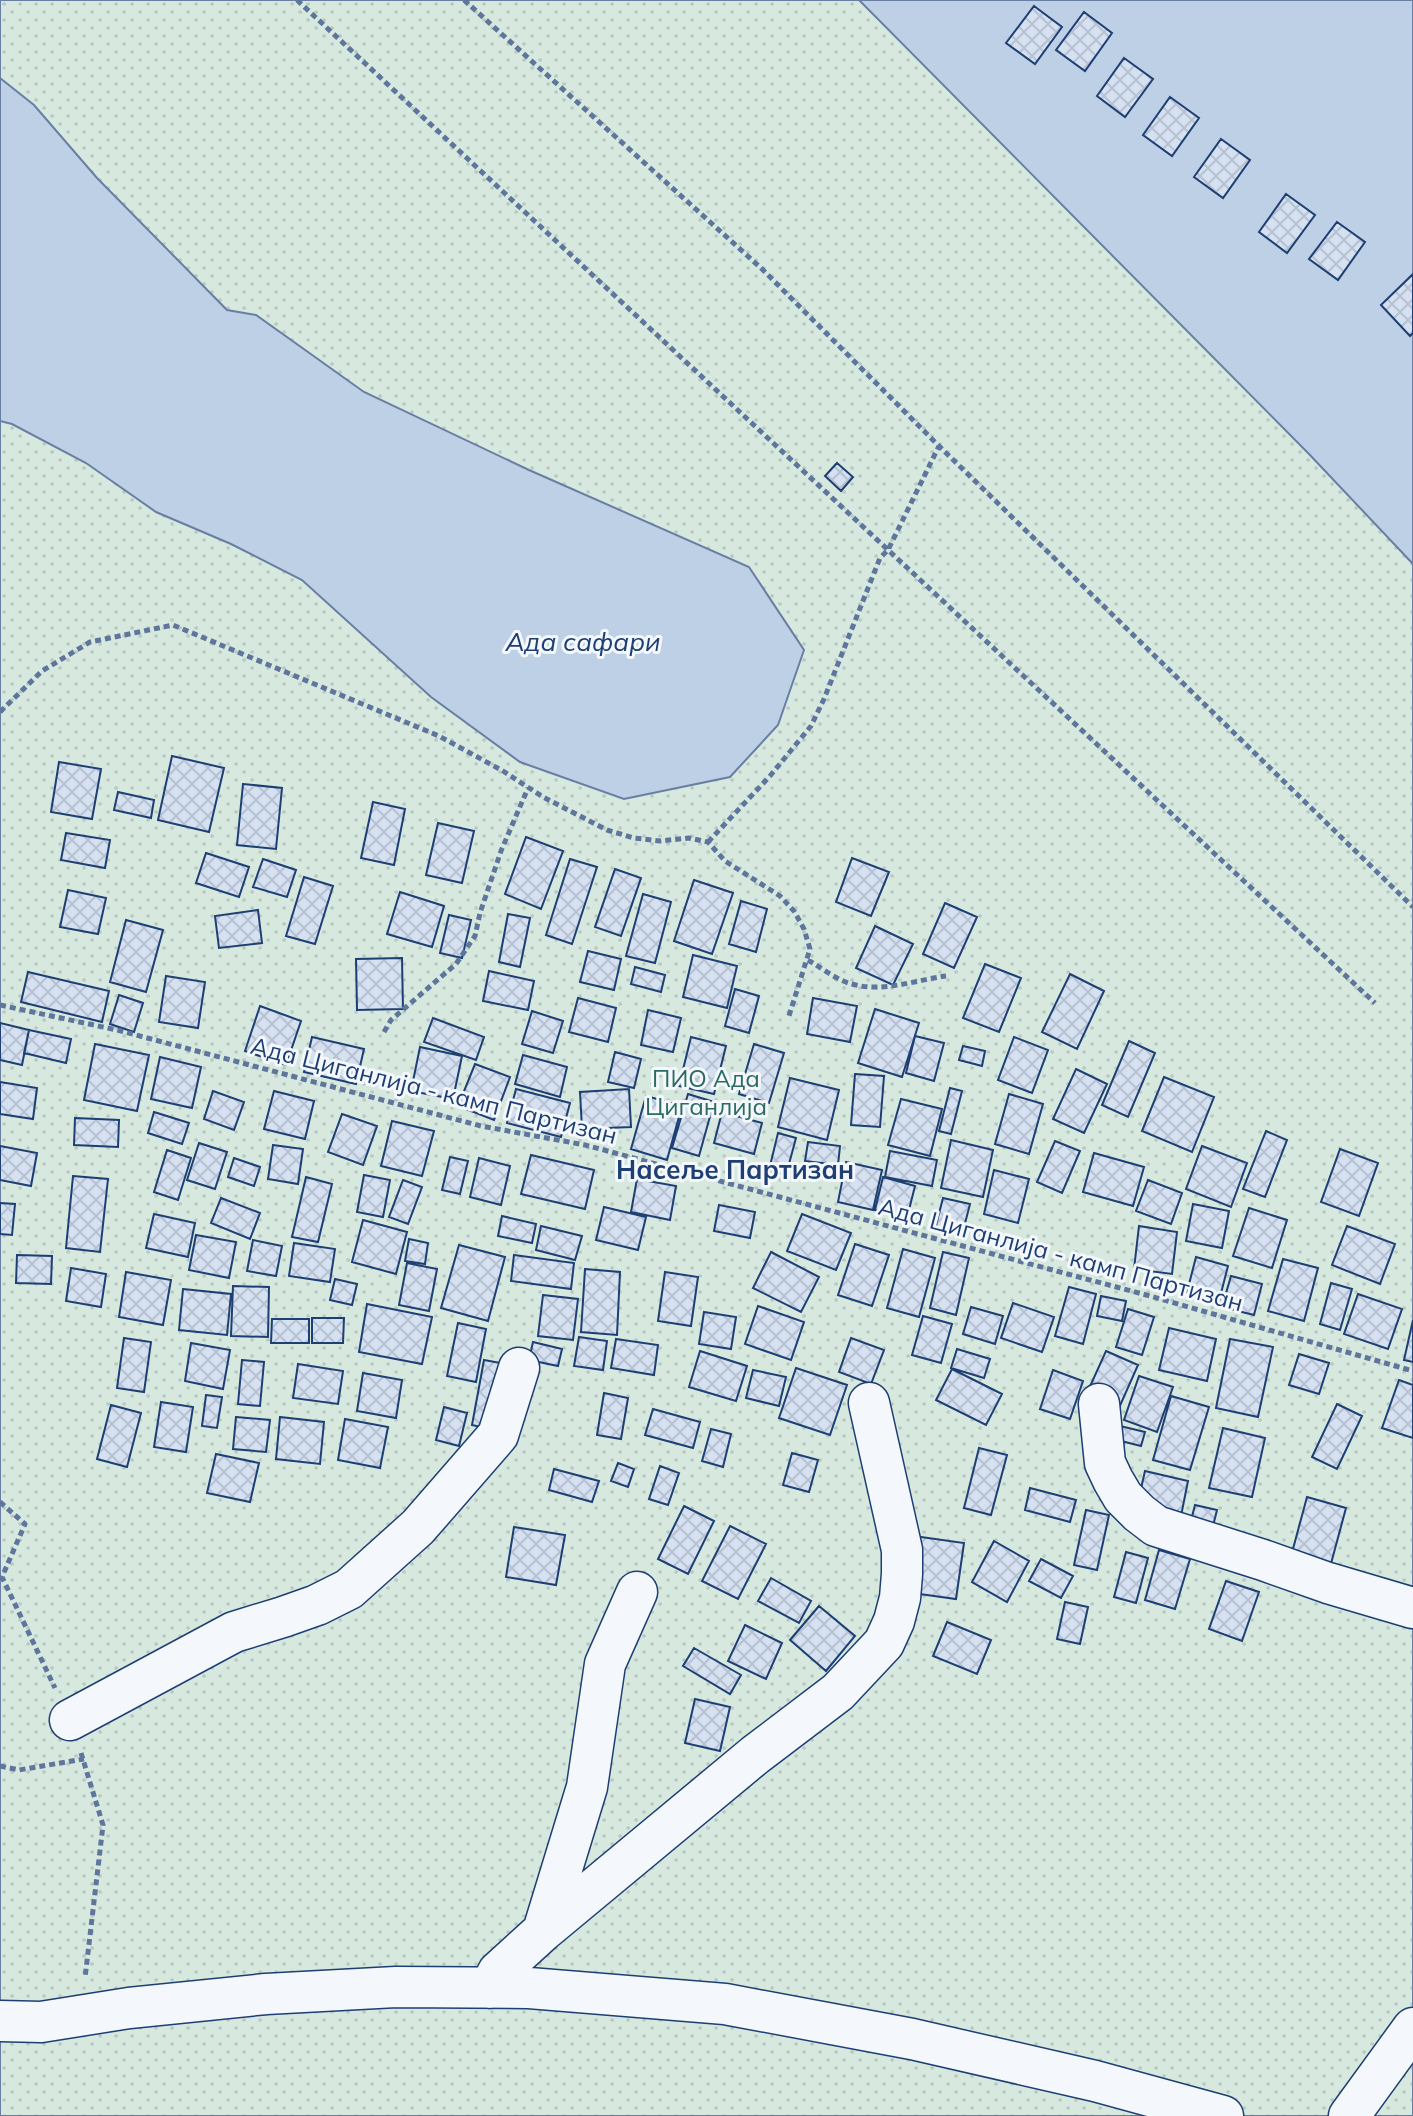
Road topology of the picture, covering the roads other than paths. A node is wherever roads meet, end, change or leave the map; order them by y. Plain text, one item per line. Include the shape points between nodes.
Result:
1 (519, 1368) dead end
2 (869, 1403) dead end
3 (1099, 1404) dead end
4 (637, 1592) dead end
5 (1413, 1608) edge
6 (70, 1720) dead end
7 (543, 1931) junction
8 (490, 1988) junction
9 (0, 2021) edge
10 (1413, 2028) edge
11 (1223, 2116) edge
12 (1349, 2116) edge

1 - 6 street via 498,1435 418,1527 349,1589 234,1632
2 - 7 street via 902,1550 900,1598 884,1643 838,1692
3 - 5 street via 1105,1463 1123,1497 1156,1526
4 - 7 street via 605,1664 587,1787
7 - 8 street via 498,1972
8 - 9 street via 266,1994 41,2022
8 - 11 street via 725,2004 927,2042
10 - 12 street

